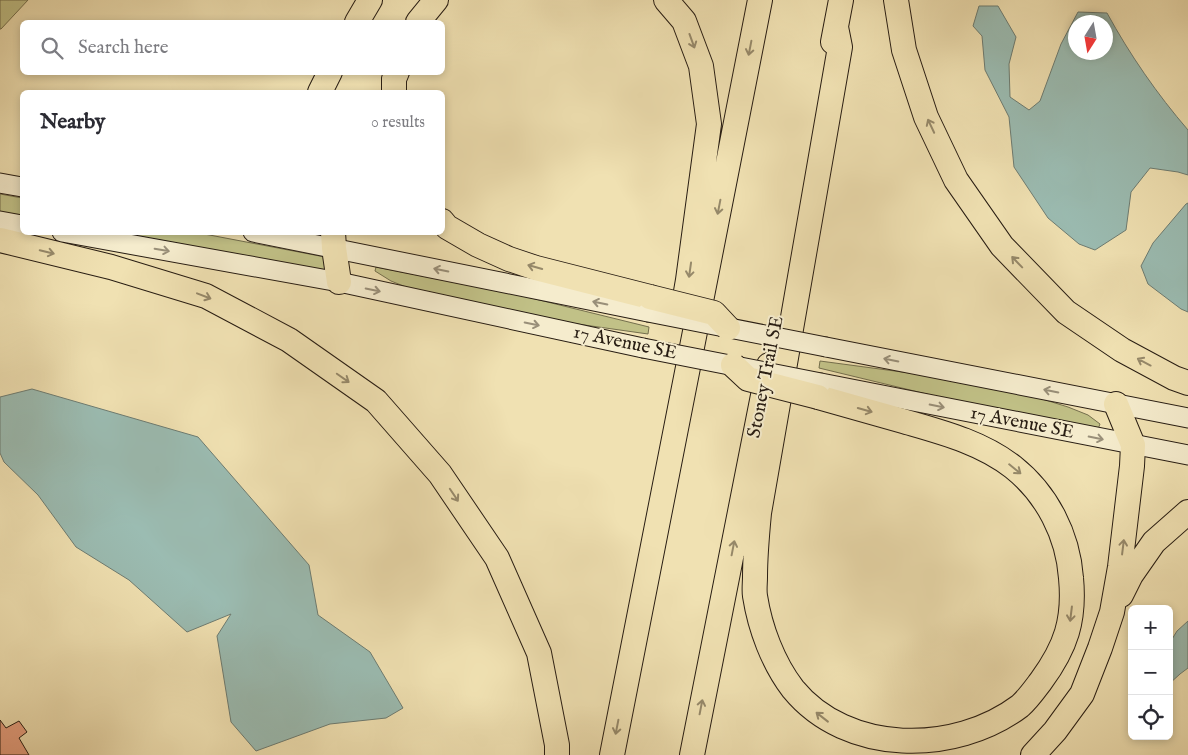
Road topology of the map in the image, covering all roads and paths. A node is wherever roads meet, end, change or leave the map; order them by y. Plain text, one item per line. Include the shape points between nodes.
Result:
1 (370, 0) edge
2 (436, 0) edge
3 (666, 0) edge
4 (760, 0) edge
5 (841, 0) edge
6 (896, 0) edge
7 (358, 20) edge
8 (420, 20) edge
9 (836, 27) junction
10 (328, 75) edge
11 (336, 75) edge
12 (396, 75) edge
13 (321, 90) edge
14 (333, 90) edge
15 (394, 90) edge
16 (0, 183) edge
17 (20, 187) edge
18 (0, 221) edge
19 (445, 224) edge
20 (20, 225) edge
21 (79, 235) edge
22 (283, 235) edge
23 (0, 240) edge
24 (334, 240) edge
25 (339, 282) junction
26 (649, 305) junction
27 (728, 328) joint
28 (733, 366) joint
29 (1188, 383) edge
30 (820, 390) junction
31 (1116, 404) junction
32 (1188, 418) edge
33 (1133, 445) junction
34 (1188, 456) edge
35 (1188, 512) edge
36 (1112, 612) junction
37 (625, 689) junction
38 (557, 755) edge
39 (612, 755) edge
40 (692, 755) edge
41 (1034, 755) edge

1 - 7 highway
2 - 8 highway
3 -> 37 highway via 684,21 701,66 709,124 688,280 622,657
4 -> 37 highway
5 - 9 highway, Stoney Trail SE
29 -> 6 highway via 1122,350 1066,312 1002,246 956,180 926,117 904,50
30 -> 9 highway via 946,433 991,453 1031,482 1057,523 1066,546 1073,594 1064,643 1052,665 1021,705 978,732 930,745 906,746 880,743 832,725 794,690 779,668 763,628 755,594 759,513 840,47
40 -> 9 highway, Stoney Trail SE
10 - 13 highway
11 - 14 highway
12 - 15 highway
16 - 17 main road
18 - 20 main road
26 -> 19 highway via 510,259 478,245
21 -> 25 main road, 17 Avenue SE
22 - 24 main road, 17 Avenue SE
23 -> 38 highway via 111,267 206,296 289,340 376,402 440,474 497,558 539,653
24 - 25 highway
26 -> 24 main road, 17 Avenue SE
25 -> 28 main road, 17 Avenue SE, bridge
26 - 27 highway, bridge via 714,313
31 -> 27 main road, 17 Avenue SE, bridge
28 - 30 highway, bridge via 748,379
30 -> 33 main road, 17 Avenue SE
31 - 32 main road, 17 Avenue SE
31 - 33 highway
33 - 34 main road, 17 Avenue SE
36 -> 33 highway
35 - 36 highway via 1154,542
36 - 41 highway via 1082,694
37 -> 39 highway

